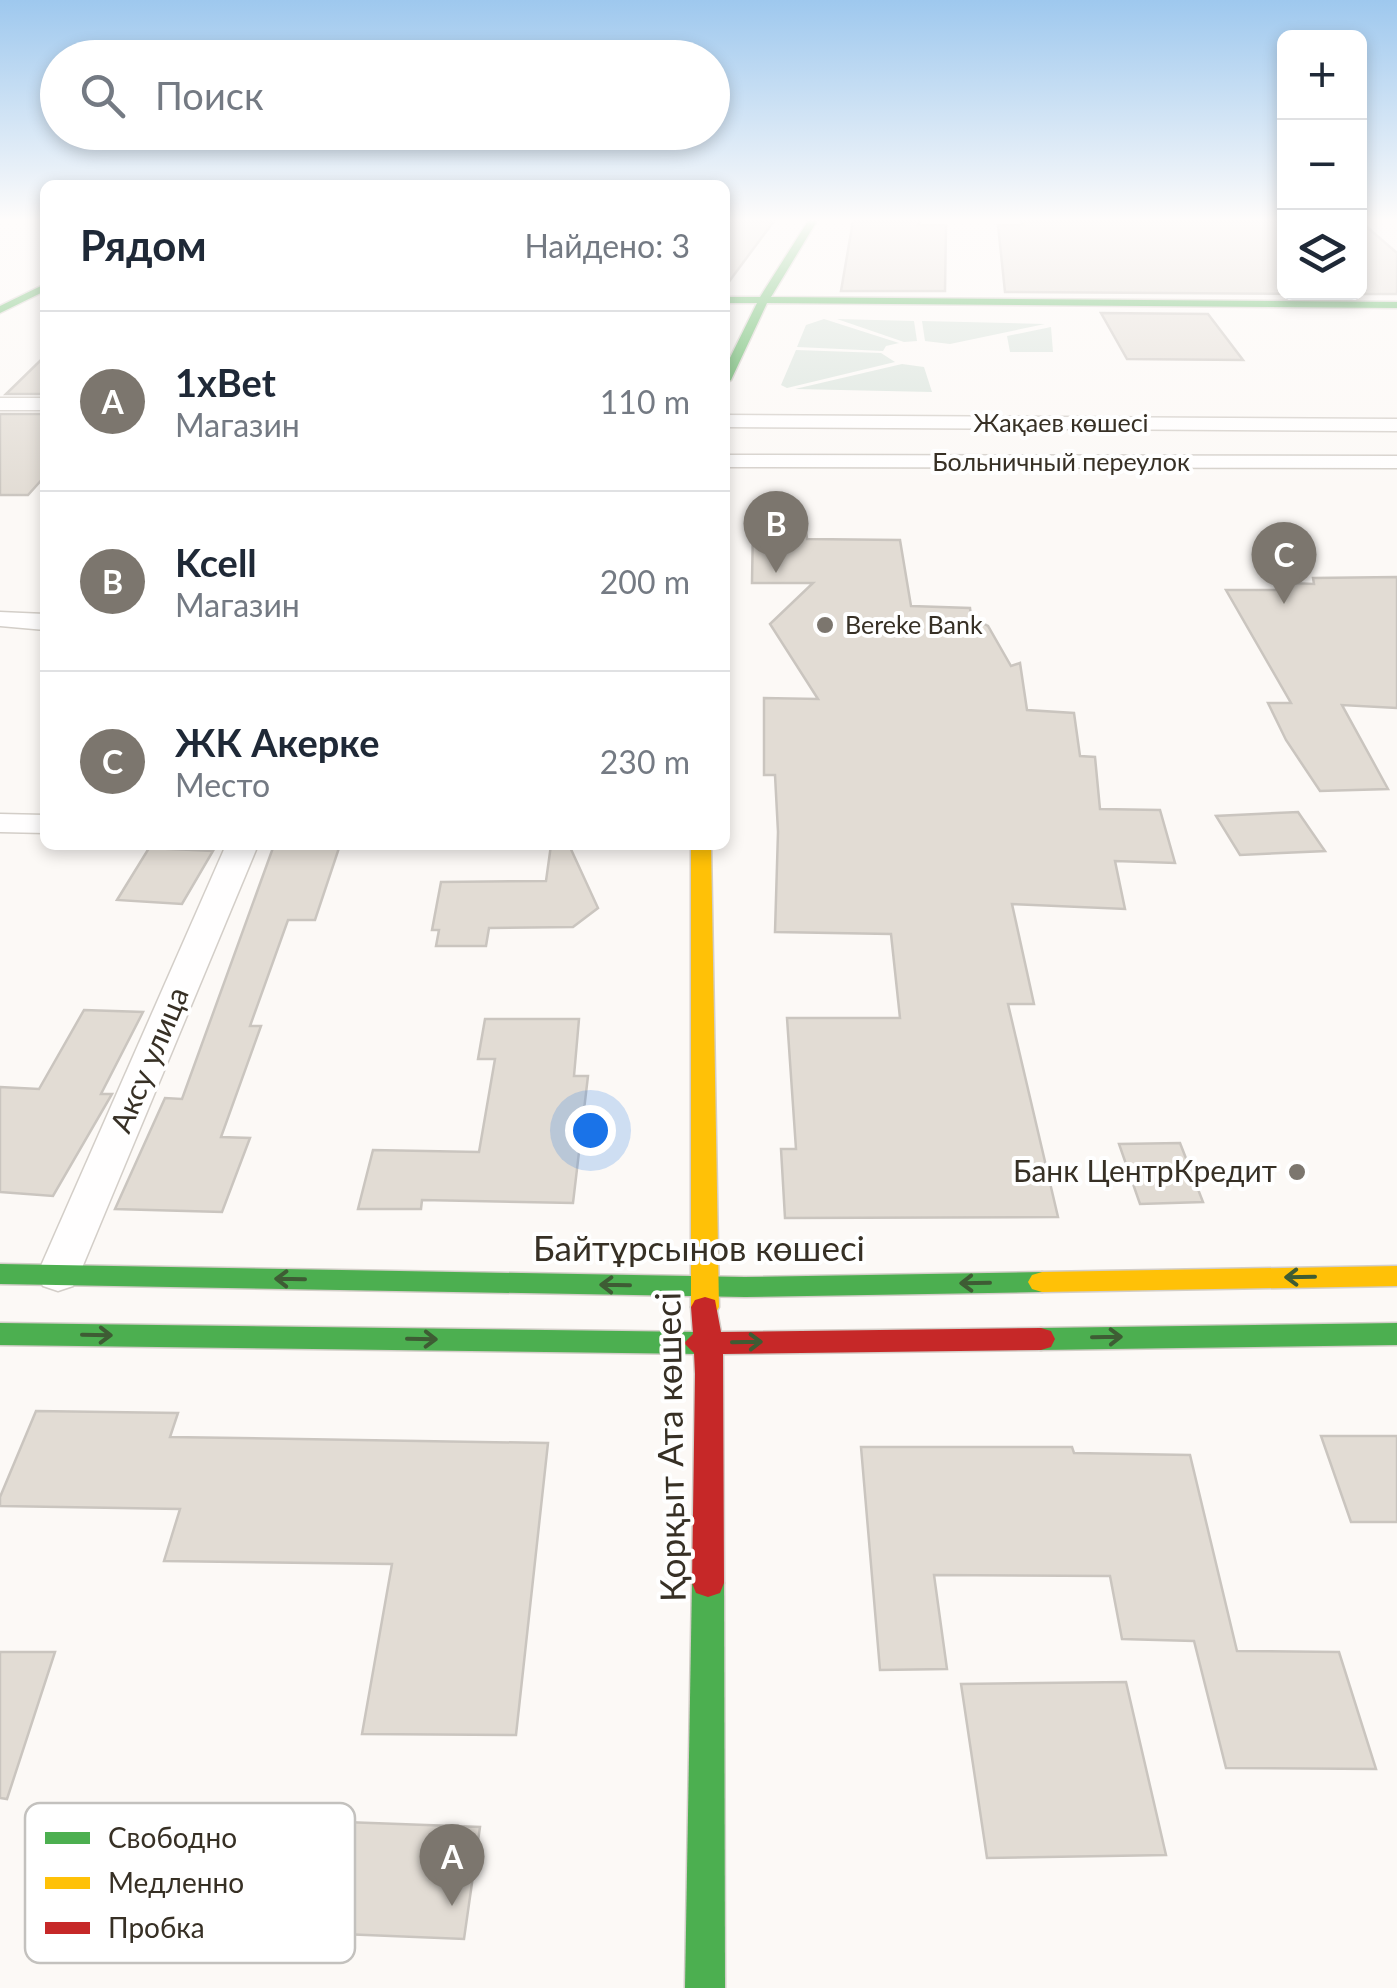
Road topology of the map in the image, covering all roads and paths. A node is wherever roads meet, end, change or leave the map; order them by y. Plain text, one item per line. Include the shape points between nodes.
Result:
1 (758, 314) edge
2 (827, 314) edge
3 (1059, 314) edge
4 (1397, 314) edge
5 (730, 327) edge
6 (748, 338) junction
7 (730, 371) edge
8 (0, 404) edge
9 (40, 404) edge
10 (730, 406) edge
11 (1397, 408) edge
12 (0, 420) edge
13 (40, 420) edge
14 (730, 421) edge
15 (1250, 424) junction
16 (1397, 425) edge
17 (730, 461) edge
18 (1282, 462) junction
19 (1397, 462) edge
20 (0, 619) edge
21 (40, 622) edge
22 (0, 823) edge
23 (40, 824) edge
24 (240, 850) edge
25 (700, 850) edge
26 (0, 1274) edge
27 (58, 1275) junction
28 (1397, 1276) edge
29 (703, 1286) junction
30 (0, 1334) edge
31 (1397, 1334) edge
32 (710, 1342) junction
33 (705, 1988) edge

1 - 6 street
2 - 6 street
3 - 4 street
5 - 6 street
6 - 7 street
8 - 9 street
10 - 11 street, Жақаев көшесі
12 - 13 street
14 - 15 street, Жақаев көшесі
15 - 16 street, Жақаев көшесі
15 - 18 street
17 - 18 street, Больничный переулок
18 - 19 street, Больничный переулок
20 - 21 street
22 - 23 street
24 - 27 street, Аксу улица
25 - 29 street, Қорқыт Ата көшесі
26 - 27 street, Байтұрсынов көшесі
29 -> 27 street, Байтұрсынов көшесі
28 -> 29 street, Байтұрсынов көшесі
29 - 32 street, Қорқыт Ата көшесі
30 -> 32 street
32 -> 31 street
32 - 33 street, Қорқыт Ата көшесі

